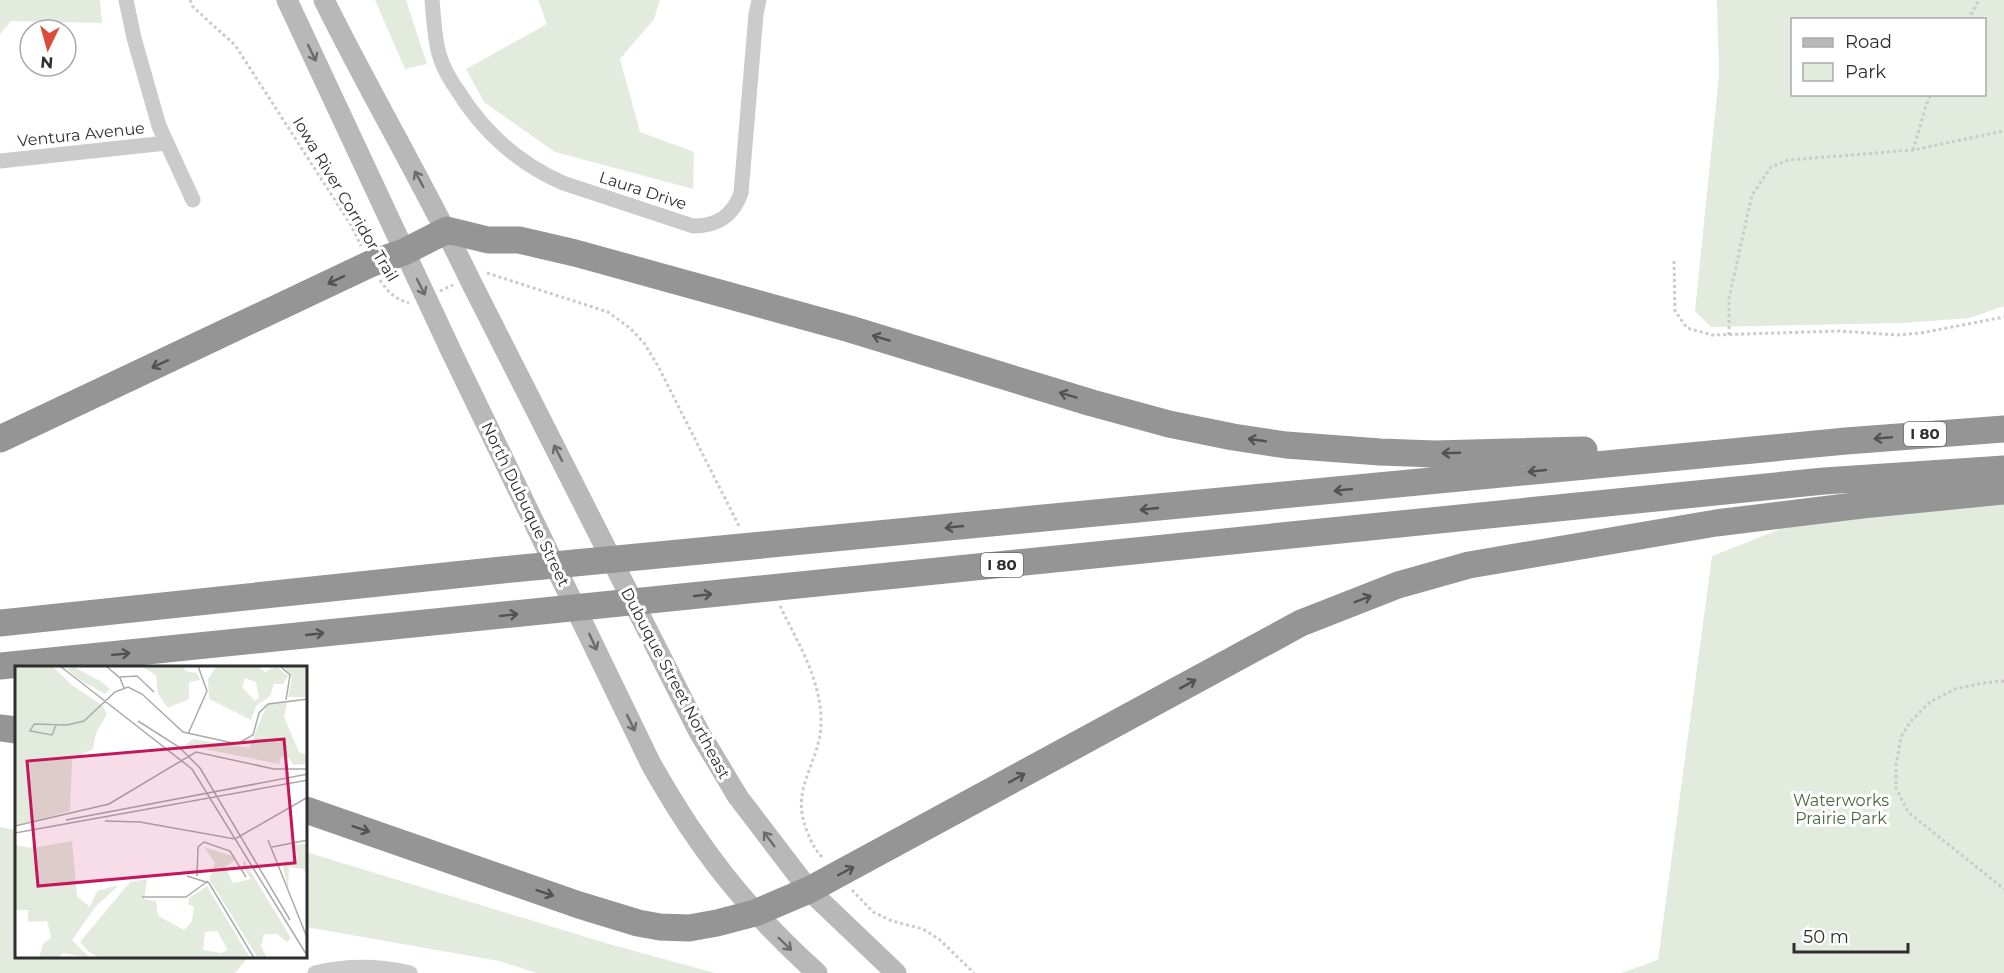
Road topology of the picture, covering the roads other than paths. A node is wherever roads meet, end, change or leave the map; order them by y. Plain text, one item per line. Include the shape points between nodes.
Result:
1 (126, 0) edge
2 (287, 0) edge
3 (324, 0) edge
4 (432, 0) edge
5 (759, 0) edge
6 (166, 143) junction
7 (0, 161) edge
8 (193, 200) dead end
9 (447, 230) junction
10 (404, 252) junction
11 (2004, 429) edge
12 (0, 439) edge
13 (1846, 441) junction
14 (2004, 469) edge
15 (2004, 491) edge
16 (0, 623) edge
17 (0, 666) edge
18 (0, 728) edge
19 (15, 730) edge
20 (308, 811) edge
21 (809, 890) junction
22 (755, 913) junction
23 (315, 973) edge
24 (410, 973) edge
25 (817, 973) edge
26 (896, 973) edge

1 - 6 street via 149,95
2 -> 10 main road, North Dubuque Street
9 -> 3 main road
4 - 5 street, Laura Drive via 434,33 448,76 476,117 519,159 563,183 693,226 706,226 730,214 741,193
6 - 7 street, Ventura Avenue
6 - 8 street
9 - 10 highway
13 -> 9 highway via 1435,454 1351,451 1233,437 1092,403 850,329 575,253
21 -> 9 main road, Dubuque Street Northeast via 738,797 699,732
10 -> 12 highway via 370,264
10 -> 22 main road, North Dubuque Street via 651,765 701,846
11 -> 13 highway, I 80
13 -> 16 highway, I 80 via 502,570
17 -> 14 highway, I 80 via 1824,481
21 -> 15 highway via 1301,623 1398,585 1469,565 1716,523
18 - 19 highway
20 -> 22 highway via 638,924 689,928
21 - 22 highway
21 - 26 main road, Dubuque Street Northeast
22 -> 25 main road, North Dubuque Street
23 - 24 street via 367,966

